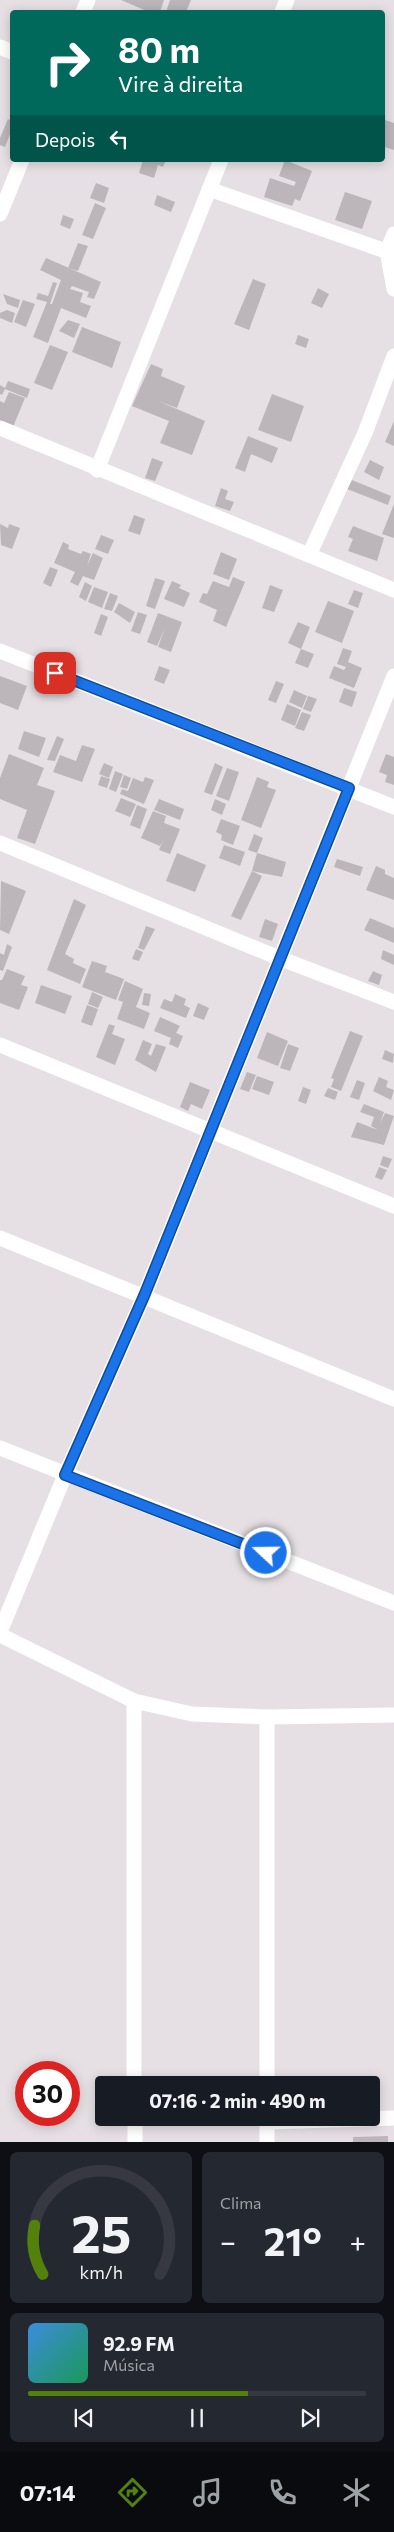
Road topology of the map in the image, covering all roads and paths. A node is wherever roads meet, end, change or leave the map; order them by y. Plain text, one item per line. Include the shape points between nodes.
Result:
1 (21, 162) edge
2 (220, 162) edge
3 (209, 189) junction
4 (0, 214) edge
5 (394, 234) edge
6 (390, 253) edge
7 (394, 289) edge
8 (394, 356) edge
9 (0, 428) edge
10 (97, 470) junction
11 (309, 554) junction
12 (394, 590) edge
13 (0, 651) edge
14 (394, 676) edge
15 (349, 788) junction
16 (394, 806) edge
17 (0, 843) edge
18 (279, 958) junction
19 (394, 1002) edge
20 (0, 1045) edge
21 (211, 1130) junction
22 (394, 1206) edge
23 (0, 1238) edge
24 (144, 1296) junction
25 (394, 1399) edge
26 (0, 1448) edge
27 (65, 1475) junction
28 (394, 1603) edge
29 (0, 1633) edge
30 (134, 1701) junction
31 (394, 1715) edge
32 (267, 1717) junction
33 (134, 2076) edge
34 (267, 2076) edge
35 (380, 2118) edge
36 (394, 2118) edge
37 (134, 2126) edge
38 (267, 2126) edge
39 (134, 2142) edge
40 (267, 2142) edge

1 - 4 street
2 - 3 street
3 - 6 street
3 - 10 street
5 - 6 street
6 - 7 street
8 - 11 street via 365,433
9 - 10 street
10 - 11 street
11 - 12 street
13 - 15 street
14 - 15 street
15 - 16 street
15 - 18 street
17 - 18 street
18 - 19 street
18 - 21 street
20 - 21 street
21 - 22 street
21 - 24 street
23 - 24 street
24 - 25 street
24 - 27 street
26 - 27 street
27 - 28 street
27 - 29 street
29 - 30 street
30 - 32 street via 192,1714
30 - 33 street
31 - 32 street
32 - 34 street
35 - 36 street
37 - 39 street
38 - 40 street

